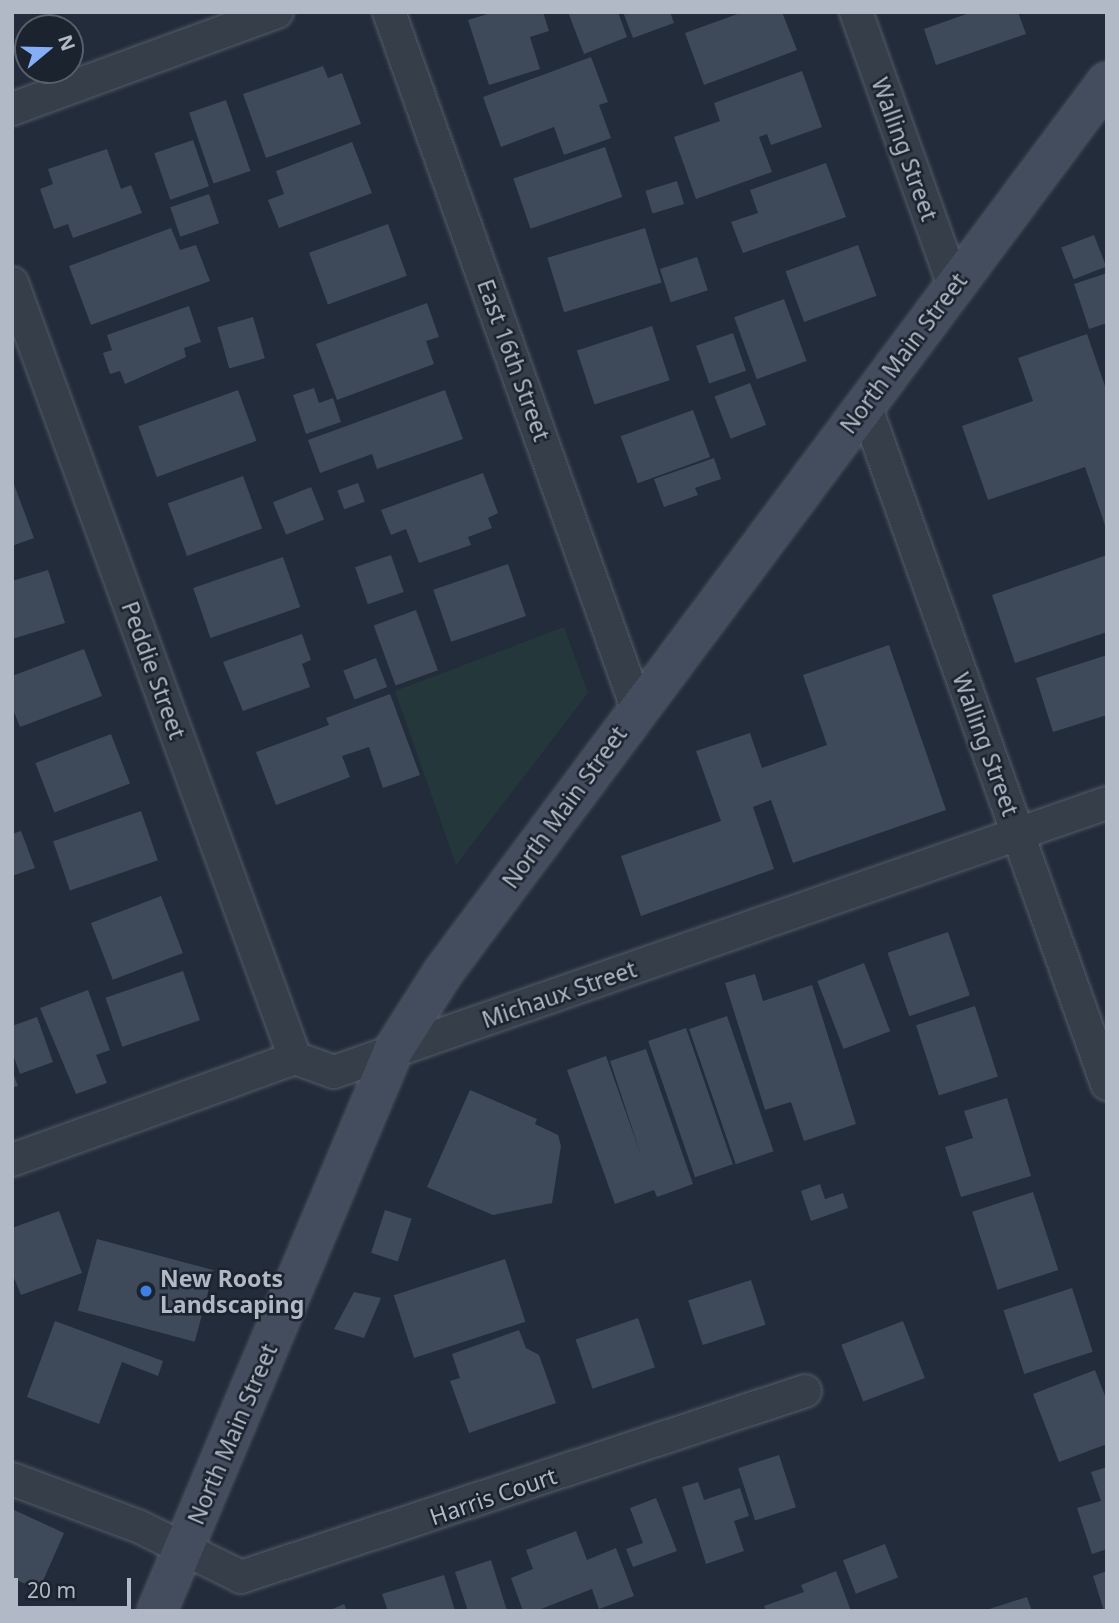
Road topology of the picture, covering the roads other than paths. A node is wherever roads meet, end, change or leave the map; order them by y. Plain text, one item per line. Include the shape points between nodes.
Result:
1 (277, 12) edge
2 (389, 12) edge
3 (856, 12) edge
4 (1107, 82) edge
5 (12, 109) edge
6 (12, 283) edge
7 (954, 285) junction
8 (865, 405) junction
9 (637, 708) junction
10 (1107, 803) edge
11 (1019, 834) junction
12 (393, 1051) junction
13 (295, 1058) junction
14 (1107, 1084) edge
15 (12, 1160) edge
16 (805, 1391) dead end
17 (12, 1479) edge
18 (184, 1547) junction
19 (157, 1611) edge

1 - 5 street
2 - 9 street, East 16th Street
3 - 7 street, Walling Street
4 - 7 main road, North Main Street
6 - 13 street, Peddie Street
7 - 8 main road, North Main Street
8 - 9 main road, North Main Street
8 - 11 street, Walling Street
9 - 12 main road, North Main Street via 443,971
10 - 11 street, Michaux Street
11 - 12 street, Michaux Street
11 - 14 street, Walling Street
12 - 13 street, Michaux Street via 334,1072
12 - 18 main road, North Main Street
13 - 15 street
16 - 18 street, Harris Court via 262,1573 241,1577
17 - 18 street, Harris Court
18 - 19 main road, North Main Street

